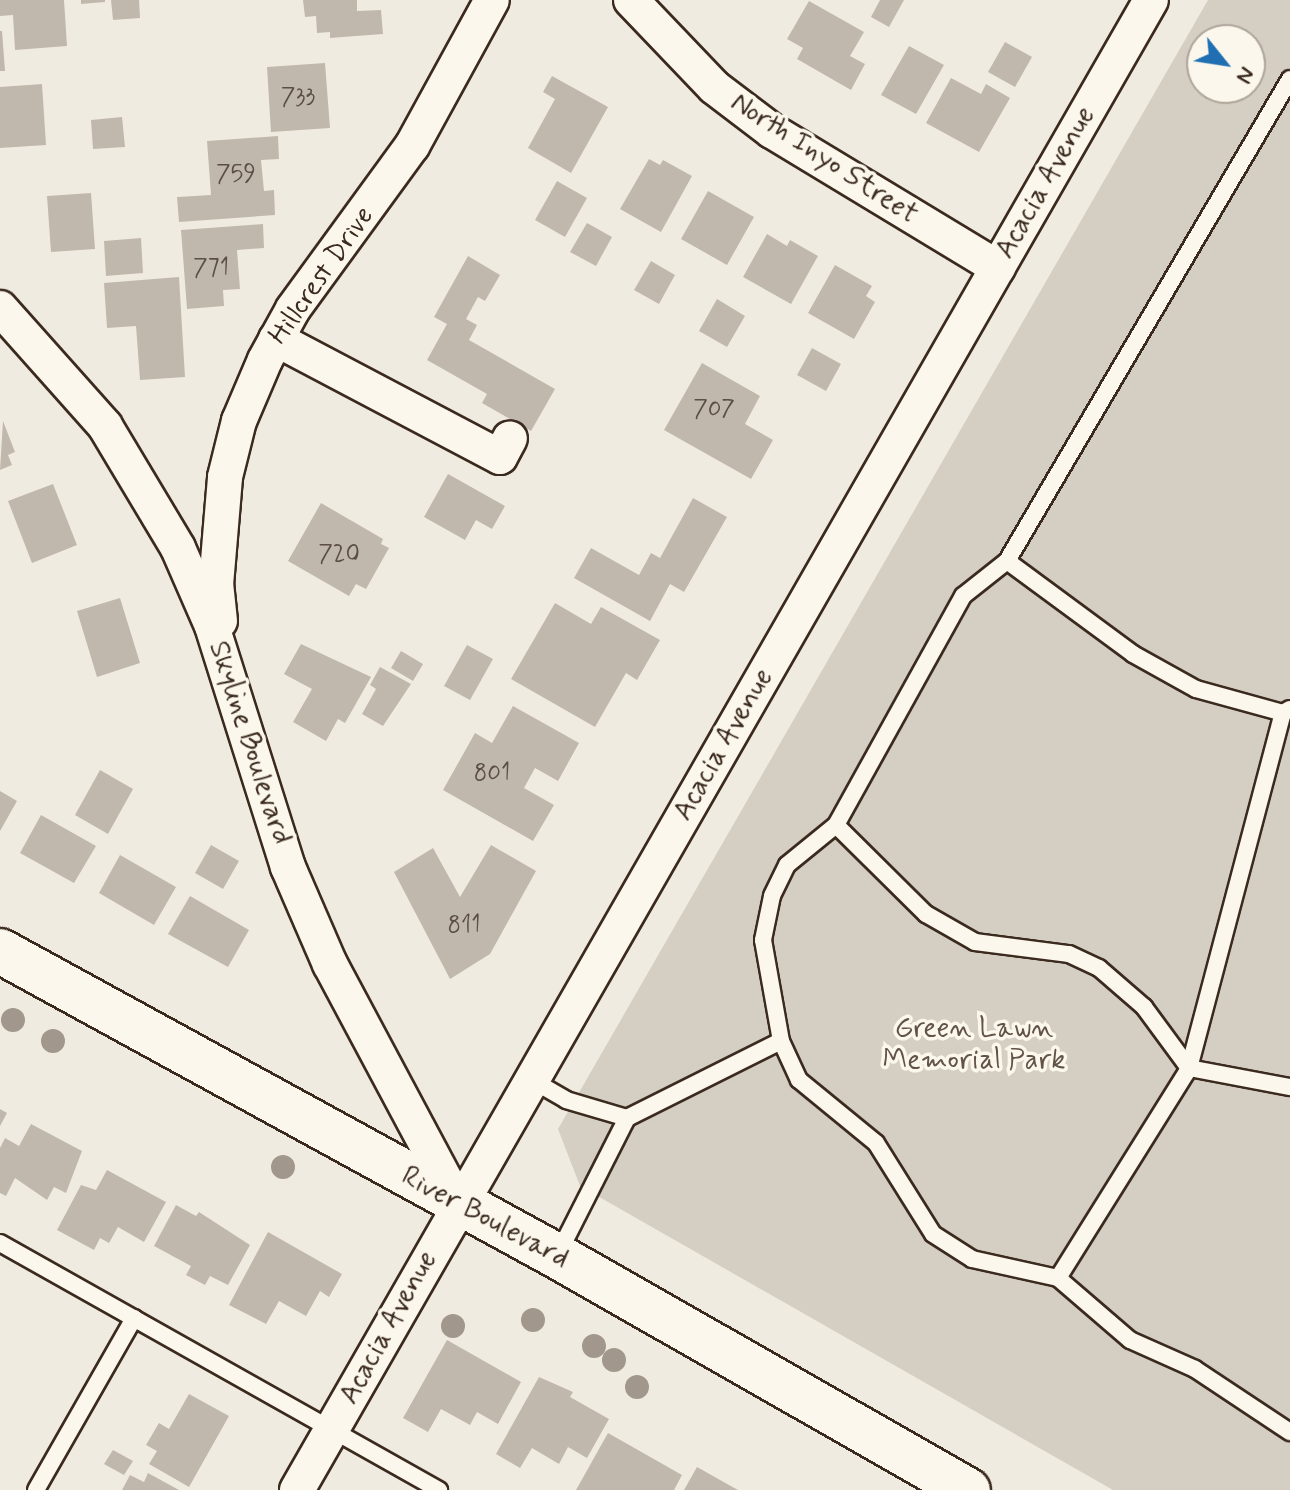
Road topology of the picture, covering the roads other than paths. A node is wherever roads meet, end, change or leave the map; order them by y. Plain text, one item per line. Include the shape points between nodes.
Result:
1 (492, 0) edge
2 (631, 0) edge
3 (1151, 0) edge
4 (1290, 79) edge
5 (998, 268) junction
6 (0, 308) edge
7 (276, 339) junction
8 (510, 438) dead end
9 (1007, 561) junction
10 (226, 670) junction
11 (1286, 711) edge
12 (836, 825) junction
13 (0, 951) edge
14 (781, 1041) junction
15 (1189, 1068) junction
16 (532, 1080) junction
17 (1290, 1087) edge
18 (627, 1118) junction
19 (458, 1205) junction
20 (0, 1243) edge
21 (557, 1256) junction
22 (1058, 1278) junction
23 (134, 1318) junction
24 (332, 1429) junction
25 (1290, 1432) edge
26 (36, 1490) edge
27 (297, 1490) edge
28 (439, 1490) edge
29 (968, 1490) edge

1 - 7 street, Hillcrest Drive via 412,146
2 - 5 street, North Inyo Street via 714,87 772,131
3 - 5 street, Acacia Avenue
4 - 9 lane
5 - 16 street, Acacia Avenue
6 - 10 street, Skyline Boulevard via 78,393 144,485 178,548
7 - 8 street via 500,457
7 - 10 street, Hillcrest Drive via 239,421 225,477 216,585
9 - 11 lane via 1133,654 1196,689
9 - 12 lane via 963,596
10 - 19 street, Skyline Boulevard via 258,781 324,950
11 - 15 lane
12 - 14 lane via 787,865 772,896 763,940
12 - 15 lane via 926,914 975,942 1069,954 1099,968 1144,1007
13 - 19 main road, River Boulevard
14 - 18 lane
14 - 22 lane via 799,1080 876,1143 933,1234 972,1259
15 - 17 lane
15 - 22 lane
16 - 18 lane via 566,1100
16 - 19 street, Acacia Avenue
18 - 21 lane
19 - 21 main road, River Boulevard
19 - 24 street, Acacia Avenue
20 - 23 lane
21 - 29 main road, River Boulevard
22 - 25 lane via 1130,1340 1195,1369
23 - 24 lane
23 - 26 lane
24 - 27 street, Acacia Avenue
24 - 28 lane

